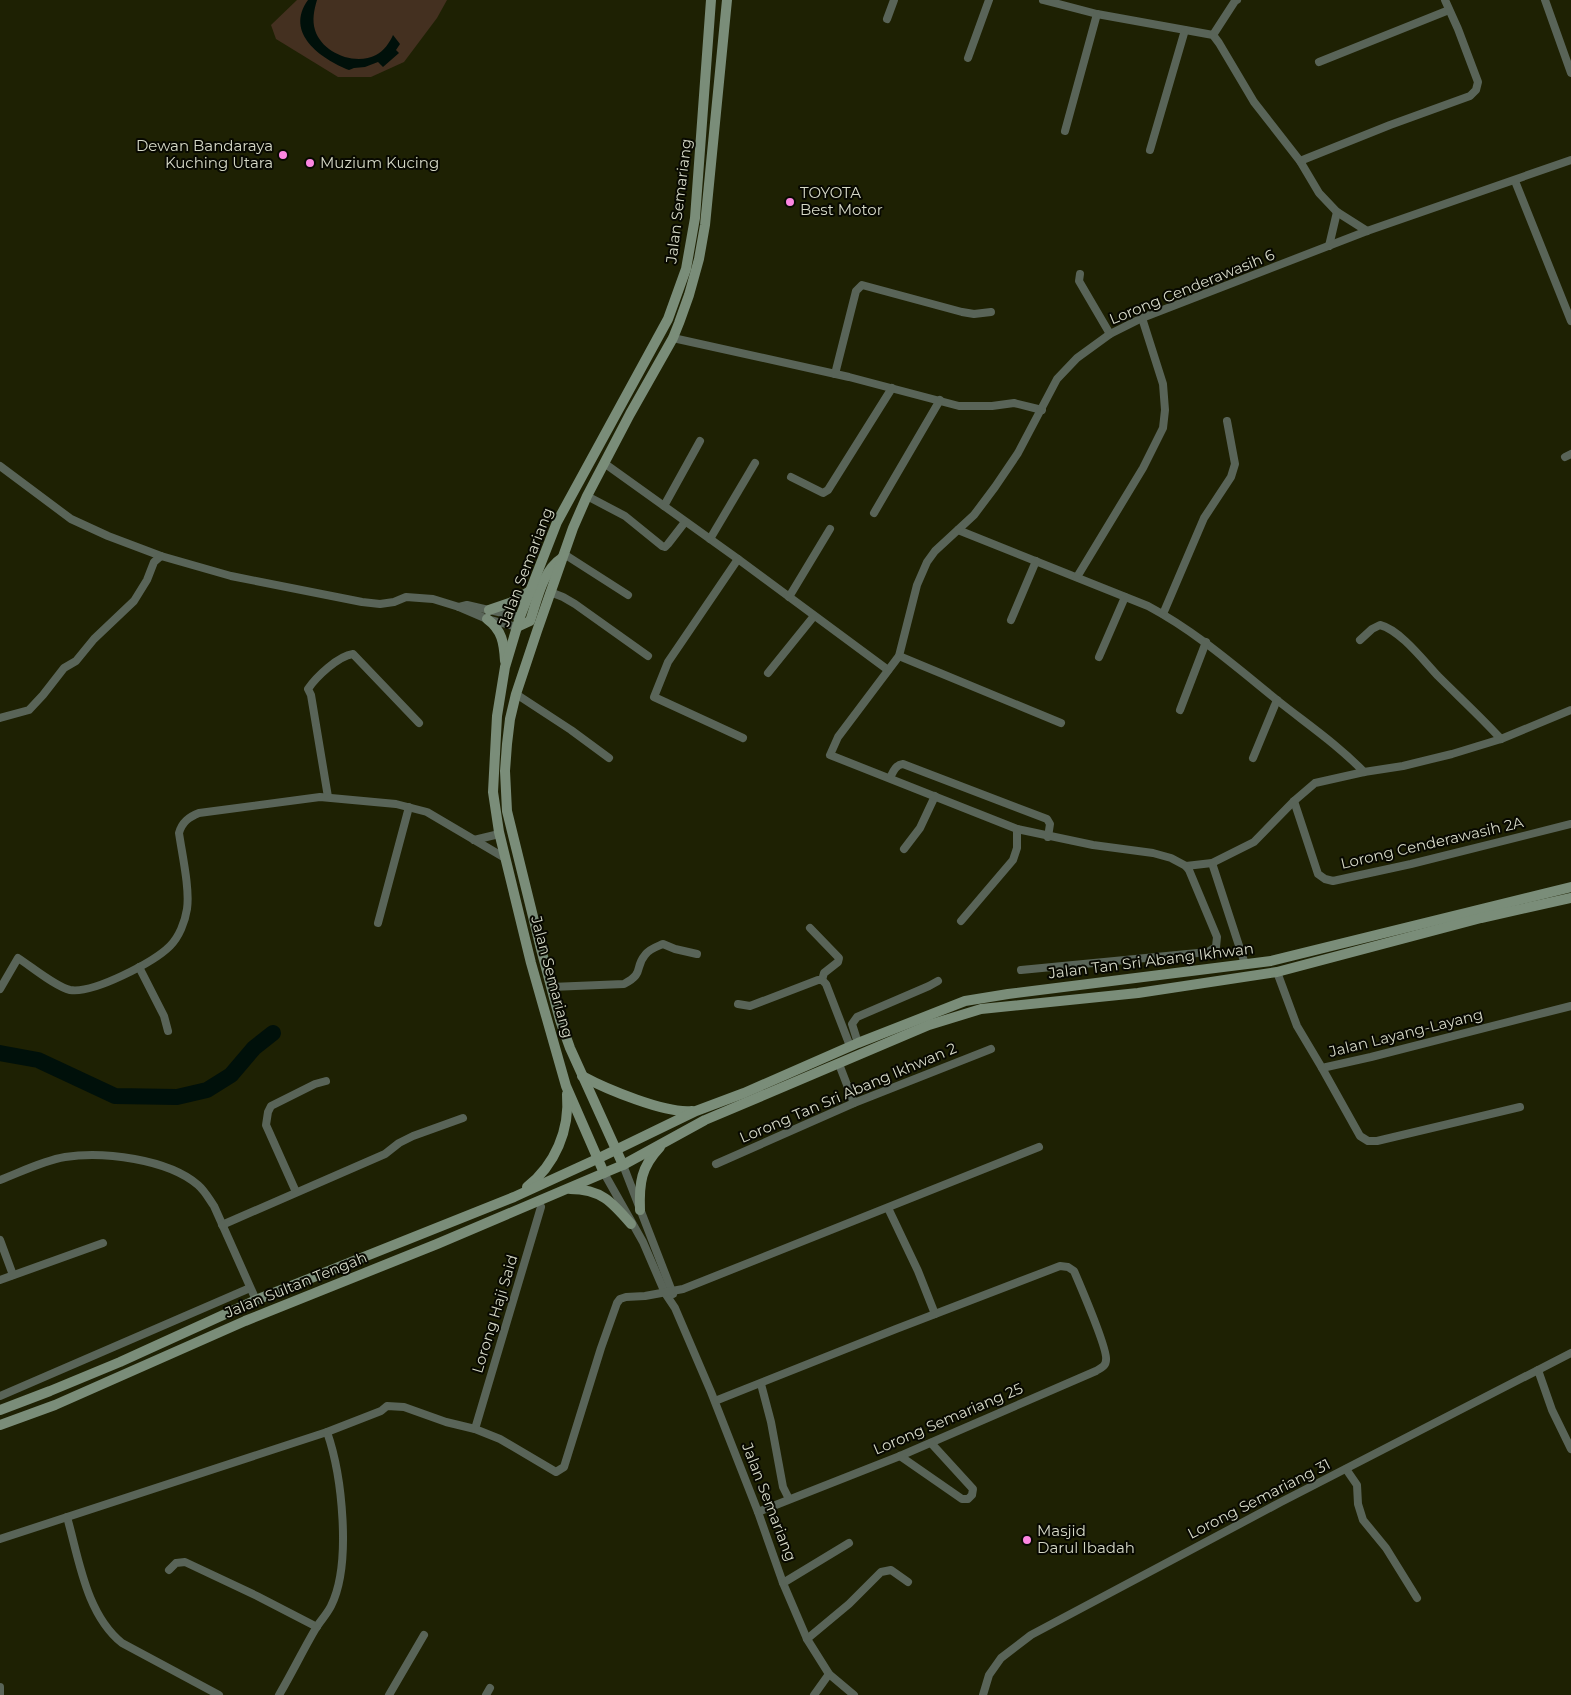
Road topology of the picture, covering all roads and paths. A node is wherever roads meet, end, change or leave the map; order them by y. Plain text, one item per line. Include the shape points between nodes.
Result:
1 (711, 0) edge
2 (727, 0) edge
3 (894, 0) edge
4 (989, 0) edge
5 (1043, 0) edge
6 (1235, 0) edge
7 (1445, 0) edge
8 (1545, 0) edge
9 (1449, 10) junction
10 (1097, 14) junction
11 (888, 19) dead end
12 (1185, 30) junction
13 (1213, 35) junction
14 (968, 58) dead end
15 (1319, 62) dead end
16 (1571, 73) edge
17 (1065, 131) dead end
18 (1150, 150) dead end
19 (1571, 160) edge
20 (1300, 161) junction
21 (1515, 180) junction
22 (1337, 212) junction
23 (1367, 231) junction
24 (1329, 246) junction
25 (1080, 274) dead end
26 (991, 312) dead end
27 (1142, 318) junction
28 (1571, 321) edge
29 (1110, 334) junction
30 (673, 338) junction
31 (835, 374) junction
32 (892, 388) junction
33 (940, 400) junction
34 (1042, 410) junction
35 (1227, 421) dead end
36 (700, 442) dead end
37 (604, 463) junction
38 (755, 464) dead end
39 (0, 466) edge
40 (791, 477) dead end
41 (587, 496) junction
42 (664, 506) junction
43 (874, 513) dead end
44 (685, 522) junction
45 (830, 529) dead end
46 (958, 530) junction
47 (710, 539) junction
48 (564, 555) junction
49 (161, 556) junction
50 (738, 559) junction
51 (1036, 561) junction
52 (1077, 577) junction
53 (530, 591) junction
54 (550, 592) junction
55 (628, 595) dead end
56 (789, 597) junction
57 (1125, 597) junction
58 (1162, 614) junction
59 (488, 615) junction
60 (814, 616) junction
61 (1011, 620) dead end
62 (519, 622) junction
63 (1360, 640) dead end
64 (1206, 642) junction
65 (648, 656) dead end
66 (899, 656) junction
67 (1099, 658) dead end
68 (506, 667) junction
69 (888, 670) junction
70 (768, 673) dead end
71 (516, 694) junction
72 (1277, 700) junction
73 (1180, 710) dead end
74 (1571, 710) edge
75 (0, 718) edge
76 (419, 723) dead end
77 (1061, 723) dead end
78 (743, 738) dead end
79 (1501, 739) junction
80 (609, 758) dead end
81 (1253, 758) dead end
82 (1364, 772) junction
83 (890, 778) junction
84 (935, 796) junction
85 (328, 797) junction
86 (1294, 801) junction
87 (408, 806) junction
88 (1571, 824) edge
89 (1017, 829) junction
90 (499, 832) junction
91 (1048, 837) junction
92 (474, 840) junction
93 (904, 849) dead end
94 (505, 858) junction
95 (1212, 863) junction
96 (1186, 866) junction
97 (1571, 887) edge
98 (1571, 898) edge
99 (961, 921) dead end
100 (378, 923) dead end
101 (810, 928) dead end
102 (697, 954) dead end
103 (1245, 964) junction
104 (138, 967) junction
105 (1021, 970) dead end
106 (1277, 972) junction
107 (822, 980) junction
108 (938, 981) dead end
109 (551, 988) junction
110 (0, 989) edge
111 (738, 1004) dead end
112 (1571, 1006) edge
113 (168, 1030) dead end
114 (854, 1044) junction
115 (991, 1049) dead end
116 (839, 1064) junction
117 (1322, 1068) junction
118 (582, 1076) junction
119 (326, 1081) dead end
120 (566, 1086) junction
121 (747, 1097) junction
122 (854, 1103) junction
123 (1520, 1107) dead end
124 (696, 1110) junction
125 (463, 1118) dead end
126 (664, 1142) junction
127 (1039, 1147) dead end
128 (615, 1149) junction
129 (597, 1159) junction
130 (623, 1164) junction
131 (716, 1164) dead end
132 (604, 1173) junction
133 (0, 1180) edge
134 (564, 1189) junction
135 (296, 1192) junction
136 (514, 1197) junction
137 (541, 1208) dead end
138 (888, 1208) junction
139 (640, 1210) junction
140 (632, 1224) junction
141 (222, 1225) junction
142 (0, 1240) edge
143 (103, 1243) dead end
144 (13, 1275) junction
145 (0, 1280) edge
146 (250, 1288) junction
147 (669, 1292) junction
148 (256, 1300) junction
149 (935, 1314) junction
150 (1571, 1353) edge
151 (1538, 1370) junction
152 (761, 1384) junction
153 (0, 1396) edge
154 (715, 1401) junction
155 (0, 1410) edge
156 (0, 1425) edge
157 (475, 1429) junction
158 (327, 1432) junction
159 (931, 1443) junction
160 (1571, 1449) edge
161 (900, 1456) junction
162 (1346, 1469) junction
163 (789, 1499) junction
164 (758, 1512) junction
165 (67, 1517) junction
166 (0, 1539) edge
167 (849, 1543) dead end
168 (169, 1570) dead end
169 (908, 1582) dead end
170 (784, 1583) junction
171 (1417, 1598) dead end
172 (317, 1627) junction
173 (424, 1635) dead end
174 (807, 1639) junction
175 (829, 1674) junction
176 (0, 1687) edge
177 (0, 1695) edge
178 (219, 1695) edge
179 (279, 1695) edge
180 (388, 1695) edge
181 (814, 1695) edge
182 (854, 1695) edge
183 (983, 1695) edge

1 - 53 main road, Jalan Semariang via 695,218 686,269 668,319 557,522
2 - 30 main road, Jalan Semariang via 704,231 689,295
3 - 11 street
4 - 14 street
5 - 10 street
6 - 13 street
7 - 9 street
8 - 16 street
9 - 15 street
9 - 20 street via 1478,82 1476,90 1470,96
10 - 12 street
10 - 17 street
12 - 13 street
12 - 18 street
13 - 20 street via 1254,102
19 - 21 street, Lorong Cenderawasih 6
20 - 22 street via 1319,193
21 - 23 street, Lorong Cenderawasih 6
21 - 28 street
22 - 23 street
22 - 24 street
23 - 24 street, Lorong Cenderawasih 6
24 - 27 street, Lorong Cenderawasih 6
25 - 29 street via 1079,281
26 - 31 street via 962,312 862,285 856,291
27 - 29 street, Lorong Cenderawasih 6
27 - 52 street via 1163,384 1163,428 1135,482
29 - 34 street, Lorong Cenderawasih 6 via 1057,379
30 - 31 street
30 - 37 main road, Jalan Semariang
31 - 32 street
32 - 33 street
32 - 40 street via 828,490 818,492
33 - 34 street via 959,406 1014,403
33 - 43 street
34 - 46 street, Lorong Cenderawasih 6 via 995,487
35 - 58 street via 1235,464 1231,477 1204,518
36 - 42 street
37 - 41 main road, Jalan Semariang
37 - 42 street
38 - 47 street
39 - 49 street via 71,519
41 - 44 street via 625,516 665,547
41 - 48 main road, Jalan Semariang
42 - 44 street
44 - 47 street
45 - 56 street
46 - 51 street
46 - 66 street, Lorong Cenderawasih 6 via 926,562
47 - 50 street
48 - 54 main road, Jalan Semariang
48 - 55 street
48 - 62 main road via 550,570 530,621
49 - 59 street via 231,576 362,602 380,604 406,596 432,599
49 - 75 street via 154,562 134,601 76,661 64,668 43,695 28,710
50 - 56 street
50 - 78 street via 668,662 654,696
51 - 52 street
51 - 61 street
52 - 57 street
53 - 59 main road
53 - 62 main road, Jalan Semariang
54 - 65 street via 575,604
54 - 71 main road, Jalan Semariang
56 - 60 street
57 - 58 street
57 - 67 street
58 - 64 street
59 - 62 street
59 - 68 main road via 504,642
60 - 69 street
60 - 70 street
62 - 68 main road, Jalan Semariang
63 - 79 street via 1380,625 1388,627
64 - 72 street
64 - 73 street
66 - 69 street, Lorong Cenderawasih 6
66 - 77 street
68 - 90 main road, Jalan Semariang via 497,716 493,769
69 - 83 street, Lorong Cenderawasih 6 via 838,737 830,755
71 - 80 street
71 - 109 main road, Jalan Semariang via 507,744 507,811
72 - 81 street
72 - 82 street via 1345,752
74 - 79 street
76 - 85 street via 353,654 323,672 308,689 312,695
79 - 82 street via 1403,766
82 - 86 street via 1315,783
83 - 84 street
83 - 91 street via 899,764 936,776 1047,819 1050,824
84 - 89 street
84 - 93 street via 920,828
85 - 87 street
85 - 104 street via 206,812 192,815 185,821 179,833 187,895 186,917 177,938 169,947
86 - 88 street, Lorong Cenderawasih 2A via 1318,874 1333,881
86 - 95 street via 1254,842
87 - 92 street via 427,812
87 - 100 street
89 - 91 street
89 - 99 street via 1018,848 1013,860
90 - 92 street via 495,836
90 - 94 main road, Jalan Semariang
91 - 96 street via 1153,853
92 - 94 street
94 - 120 main road, Jalan Semariang
95 - 96 street
95 - 103 street
96 - 105 street via 1217,937 1216,947 1212,950
97 - 103 main road, Jalan Tan Sri Abang Ikhwan via 1270,961
98 - 106 main road, Jalan Tan Sri Abang Ikhwan via 1481,918
101 - 107 street via 839,958 824,973
102 - 109 street via 662,944 643,956 639,971 624,984
103 - 114 main road, Jalan Tan Sri Abang Ikhwan via 965,1001
104 - 110 street via 98,986 70,990 18,958
104 - 113 street
106 - 116 main road, Jalan Tan Sri Abang Ikhwan via 1138,993 981,1009 929,1024
106 - 117 street, Jalan Layang-Layang via 1297,1026
107 - 111 street via 750,1006
107 - 114 street
108 - 114 street via 857,1017 852,1024
109 - 118 main road, Jalan Semariang
112 - 117 street, Jalan Layang-Layang
114 - 121 main road, Jalan Tan Sri Abang Ikhwan
115 - 122 street, Lorong Tan Sri Abang Ikhwan 2
116 - 121 main road, Jalan Tan Sri Abang Ikhwan
116 - 122 street
117 - 123 street via 1360,1136 1368,1141
118 - 124 main road via 601,1086 668,1108 685,1112
118 - 128 main road, Jalan Semariang
119 - 135 street via 271,1106 266,1119 268,1132
120 - 129 main road, Jalan Semariang
120 - 136 main road via 567,1119 553,1157 540,1175
121 - 124 main road, Jalan Sultan Tengah
121 - 126 main road, Jalan Sultan Tengah
122 - 131 street, Lorong Tan Sri Abang Ikhwan 2
124 - 128 main road, Jalan Sultan Tengah
125 - 135 street via 399,1142 385,1154
126 - 130 main road, Jalan Sultan Tengah
126 - 139 main road via 653,1154 640,1182
127 - 138 street
128 - 129 main road, Jalan Sultan Tengah
128 - 130 main road, Jalan Semariang
129 - 132 main road, Jalan Semariang
129 - 136 main road, Jalan Sultan Tengah
130 - 132 main road, Jalan Sultan Tengah
130 - 139 street
132 - 134 main road, Jalan Sultan Tengah
132 - 140 street
133 - 141 street via 65,1157 89,1154 142,1160 163,1166 198,1184
134 - 140 main road via 596,1192
134 - 156 main road, Jalan Sultan Tengah via 245,1321 55,1405
135 - 141 street
136 - 148 main road, Jalan Sultan Tengah
137 - 157 street, Lorong Haji Said
138 - 147 street
138 - 149 street
139 - 147 street
140 - 147 street
141 - 146 street
142 - 144 street
143 - 144 street
144 - 145 street
146 - 148 street
146 - 153 street
147 - 154 street, Jalan Semariang
147 - 157 street via 626,1297 617,1303 561,1470 550,1470 500,1439
148 - 155 main road, Jalan Sultan Tengah via 120,1362
149 - 152 street
149 - 159 street, Lorong Semariang 25 via 1060,1266 1068,1267 1074,1271 1107,1358 1105,1366 1096,1372
150 - 151 street, Lorong Semariang 31
151 - 160 street
151 - 162 street, Lorong Semariang 31
152 - 154 street
152 - 163 street via 783,1487
154 - 164 street, Jalan Semariang
157 - 158 street via 404,1407 387,1406 381,1412
158 - 165 street
158 - 172 street via 340,1489 342,1550 337,1590
159 - 161 street, Lorong Semariang 25
159 - 161 street via 973,1489 968,1499 962,1499
161 - 163 street, Lorong Semariang 25
162 - 171 street via 1357,1485 1363,1520 1386,1548
162 - 183 street, Lorong Semariang 31 via 1031,1635 1000,1658 989,1675
163 - 164 street, Lorong Semariang 25
164 - 170 street, Jalan Semariang
165 - 166 street
165 - 178 street via 88,1592 111,1634 122,1644
167 - 170 street
168 - 172 street via 176,1563 185,1562
169 - 174 street via 891,1570 881,1572
170 - 174 street, Jalan Semariang
172 - 179 street
173 - 180 street
174 - 175 street, Jalan Semariang
175 - 181 street
175 - 182 street, Jalan Semariang
176 - 177 street

